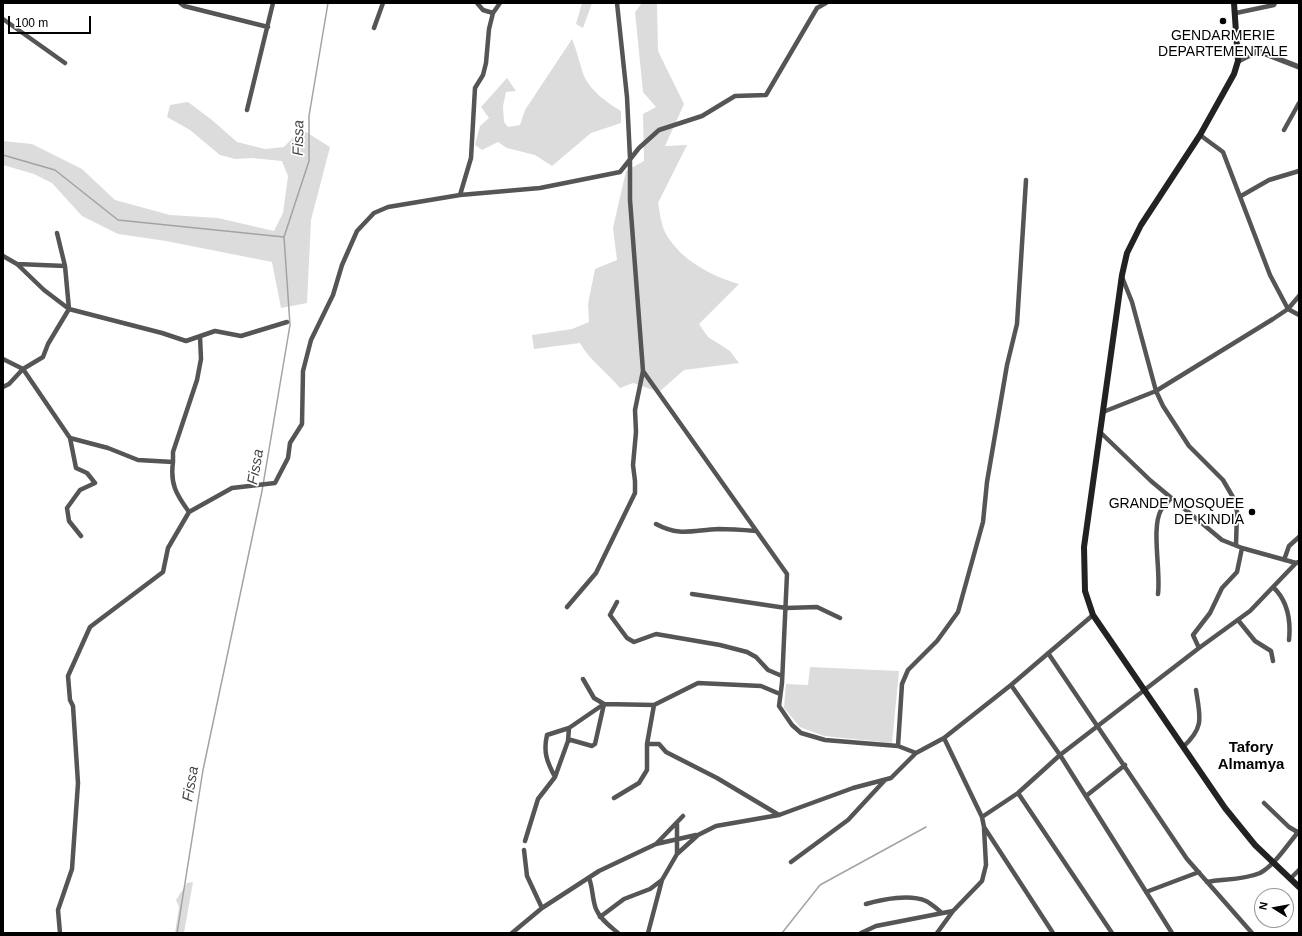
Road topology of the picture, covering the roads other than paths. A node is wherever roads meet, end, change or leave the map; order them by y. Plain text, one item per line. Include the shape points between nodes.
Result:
1 (180, 3) edge
2 (273, 3) edge
3 (383, 3) edge
4 (477, 3) edge
5 (500, 3) edge
6 (617, 3) edge
7 (826, 3) edge
8 (1234, 3) edge
9 (1275, 3) edge
10 (493, 13) junction
11 (1236, 13) junction
12 (3, 19) edge
13 (268, 27) junction
14 (374, 28) dead end
15 (1238, 61) junction
16 (65, 63) dead end
17 (1299, 68) edge
18 (1299, 103) edge
19 (247, 110) dead end
20 (1284, 130) dead end
21 (1200, 135) junction
22 (630, 158) junction
23 (1299, 171) edge
24 (1026, 180) dead end
25 (460, 195) junction
26 (1241, 196) junction
27 (58, 233) dead end
28 (3, 256) edge
29 (18, 264) junction
30 (65, 266) junction
31 (1122, 275) junction
32 (1299, 296) edge
33 (1288, 308) junction
34 (69, 309) junction
35 (1299, 315) edge
36 (287, 322) dead end
37 (200, 336) junction
38 (3, 359) edge
39 (22, 369) junction
40 (643, 371) junction
41 (3, 386) edge
42 (1156, 391) junction
43 (1103, 412) junction
44 (1100, 432) junction
45 (70, 438) junction
46 (172, 462) junction
47 (1171, 498) junction
48 (189, 512) junction
49 (656, 524) dead end
50 (756, 531) junction
51 (81, 536) dead end
52 (1299, 537) edge
53 (1236, 545) junction
54 (1242, 548) junction
55 (1284, 560) junction
56 (1297, 562) edge
57 (1273, 587) junction
58 (692, 594) dead end
59 (1158, 594) dead end
60 (617, 602) dead end
61 (567, 607) dead end
62 (786, 608) junction
63 (1093, 615) junction
64 (840, 618) dead end
65 (1238, 620) junction
66 (1289, 640) dead end
67 (1199, 648) junction
68 (1048, 653) junction
69 (1273, 661) dead end
70 (782, 676) junction
71 (583, 680) dead end
72 (1011, 685) junction
73 (1144, 690) junction
74 (1196, 690) dead end
75 (780, 694) junction
76 (604, 704) junction
77 (654, 705) junction
78 (1099, 726) junction
79 (569, 728) junction
80 (944, 738) junction
81 (568, 741) junction
82 (647, 744) junction
83 (898, 746) junction
84 (1183, 747) junction
85 (916, 753) junction
86 (1060, 755) junction
87 (1125, 765) junction
88 (554, 777) junction
89 (885, 780) junction
90 (1018, 793) junction
91 (1086, 796) junction
92 (614, 798) dead end
93 (1264, 803) dead end
94 (779, 815) junction
95 (683, 816) dead end
96 (982, 817) junction
97 (677, 824) junction
98 (984, 827) junction
99 (1299, 832) edge
100 (698, 835) junction
101 (678, 839) junction
102 (525, 841) dead end
103 (656, 844) junction
104 (524, 850) dead end
105 (677, 854) junction
106 (791, 862) dead end
107 (1272, 862) junction
108 (1299, 870) edge
109 (1199, 872) junction
110 (589, 878) junction
111 (1290, 879) junction
112 (662, 880) junction
113 (1207, 882) junction
114 (1299, 887) edge
115 (1146, 892) junction
116 (866, 904) dead end
117 (542, 908) junction
118 (952, 911) junction
119 (942, 913) junction
120 (600, 917) junction
121 (60, 933) edge
122 (512, 933) edge
123 (618, 933) edge
124 (648, 933) edge
125 (861, 933) edge
126 (937, 933) edge
127 (1053, 933) edge
128 (1112, 933) edge
129 (1172, 933) edge
130 (1252, 933) edge

1 - 13 street
2 - 13 street
3 - 14 street
4 - 10 street via 483,10
5 - 10 street
6 - 22 street via 627,97
7 - 22 street via 817,8 766,95 735,96 702,116 659,130
8 - 11 main road
9 - 11 street
10 - 25 street via 486,63 483,75 475,88 471,158
11 - 15 main road
12 - 16 street
13 - 19 street
15 - 17 street via 1258,51
15 - 21 main road via 1229,86
18 - 20 street
21 - 26 street via 1223,152
21 - 31 main road via 1134,236
22 - 25 street via 620,172 540,188
22 - 40 street via 630,200
23 - 26 street via 1269,180
24 - 83 street via 1017,324 987,482 983,522 958,612 937,641 908,670 902,684
25 - 48 street via 388,207 374,214 358,231 342,265 333,295 311,340 303,371 302,424 290,443 288,458 275,483 232,488
26 - 33 street via 1270,275
27 - 30 street
28 - 29 street
29 - 30 street
29 - 34 street via 44,290
30 - 34 street
31 - 42 street via 1132,302
31 - 43 main road
32 - 33 street
33 - 35 street
33 - 42 street
34 - 37 street via 186,341
34 - 39 street via 43,357
36 - 37 street via 241,336 215,331
37 - 46 street via 201,360 197,380
38 - 39 street
39 - 41 street via 9,384
39 - 45 street
40 - 50 street
40 - 61 street via 635,410 635,494 596,574
42 - 43 street
42 - 53 street via 1189,446 1223,480 1234,499 1237,512
43 - 44 main road
44 - 47 street
44 - 63 main road via 1084,547 1085,591
45 - 46 street via 108,448 138,460
45 - 51 street via 76,468 87,473 95,483 80,490 67,508 69,521
46 - 48 street via 171,474 175,493
47 - 53 street via 1222,540
47 - 59 street via 1161,511 1157,526 1160,580
48 - 121 street via 168,548 163,572 90,626 68,676 73,706 78,783 72,869 58,910
49 - 50 street via 668,531 680,533 717,529
50 - 62 street via 787,574
52 - 55 street via 1289,546
53 - 54 street
54 - 55 street
54 - 67 street via 1237,572 1222,588 1210,613 1193,635
55 - 56 street
56 - 57 street
57 - 65 street
57 - 66 street via 1283,598 1290,623
58 - 62 street
60 - 70 street via 610,615 627,638 634,642 656,634 720,644 747,652 756,657 768,670
62 - 64 street via 817,607
62 - 70 street
63 - 68 street
63 - 73 main road
65 - 67 street
65 - 69 street via 1255,641 1271,651
67 - 73 street
68 - 72 street
68 - 78 street
70 - 75 street
71 - 76 street via 594,698
72 - 80 street
72 - 86 street
73 - 78 street
73 - 84 main road
74 - 84 street via 1200,721 1193,739
75 - 77 street via 761,686 698,683
75 - 83 street via 779,706 801,733 825,740
76 - 77 street
76 - 79 street
76 - 81 street via 595,744 592,746
77 - 82 street
78 - 86 street
78 - 87 street
79 - 81 street
79 - 88 street via 547,735 544,749
80 - 85 street
80 - 96 street
81 - 88 street
82 - 92 street via 647,770 639,783
82 - 94 street via 659,744 666,752 717,778
83 - 85 street
84 - 107 main road via 1225,808
85 - 89 street via 891,778
86 - 90 street
86 - 91 street
87 - 91 street
87 - 109 street via 1187,859
88 - 102 street via 538,799
89 - 94 street via 854,788
89 - 106 street via 848,820
90 - 96 street
90 - 128 street
91 - 115 street
93 - 99 street
94 - 100 street via 716,826
95 - 97 street
96 - 98 street
97 - 101 street
97 - 103 street
98 - 118 street via 986,865 982,881
98 - 127 street
99 - 107 street
100 - 101 street
100 - 105 street
101 - 103 street
101 - 105 street
103 - 110 street
104 - 117 street via 527,876
105 - 112 street
107 - 111 main road
107 - 113 street via 1260,872 1245,877
108 - 111 street
109 - 113 street
109 - 115 street
110 - 117 street
110 - 120 street
111 - 114 main road
112 - 120 street via 650,889 624,899
112 - 124 street
113 - 130 street
115 - 129 street
116 - 119 street via 883,899 902,898 926,901
117 - 122 street
118 - 119 street
118 - 126 street
119 - 125 street via 876,926
120 - 123 street

